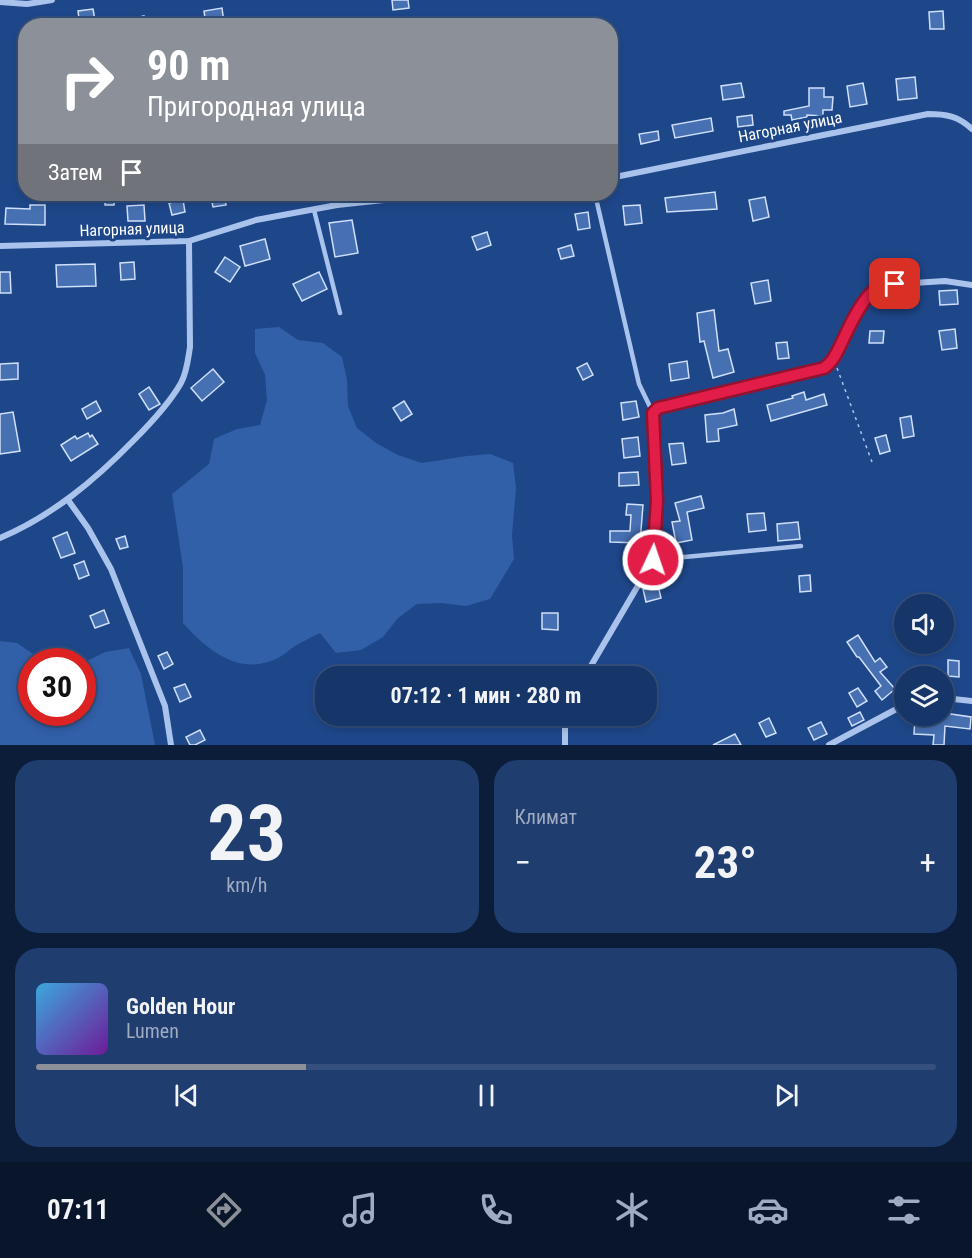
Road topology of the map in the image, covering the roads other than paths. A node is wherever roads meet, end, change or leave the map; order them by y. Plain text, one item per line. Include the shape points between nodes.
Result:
1 (52, 0) edge
2 (0, 3) edge
3 (972, 129) edge
4 (618, 176) edge
5 (377, 201) edge
6 (598, 201) edge
7 (314, 210) junction
8 (189, 241) junction
9 (0, 246) edge
10 (972, 285) edge
11 (340, 313) dead end
12 (653, 413) junction
13 (68, 500) junction
14 (0, 538) edge
15 (801, 546) dead end
16 (653, 560) junction
17 (591, 666) edge
18 (954, 699) edge
19 (972, 701) edge
20 (894, 710) edge
21 (565, 726) edge
22 (171, 745) edge
23 (565, 745) edge
24 (829, 745) edge

1 - 2 street
3 - 4 street, Нагорная улица via 961,119 928,114
5 - 7 street, Нагорная улица
6 - 12 lane via 639,384
7 - 8 street, Нагорная улица via 256,220
7 - 11 lane
8 - 9 street, Нагорная улица
8 - 13 street via 190,347 181,382 151,423
10 - 12 street via 945,281 882,285 874,289 834,359 824,368 658,408
12 - 16 street via 657,501
13 - 14 street
13 - 22 street via 111,569 165,706
15 - 16 lane
16 - 17 street
18 - 19 street
20 - 24 street
21 - 23 street

